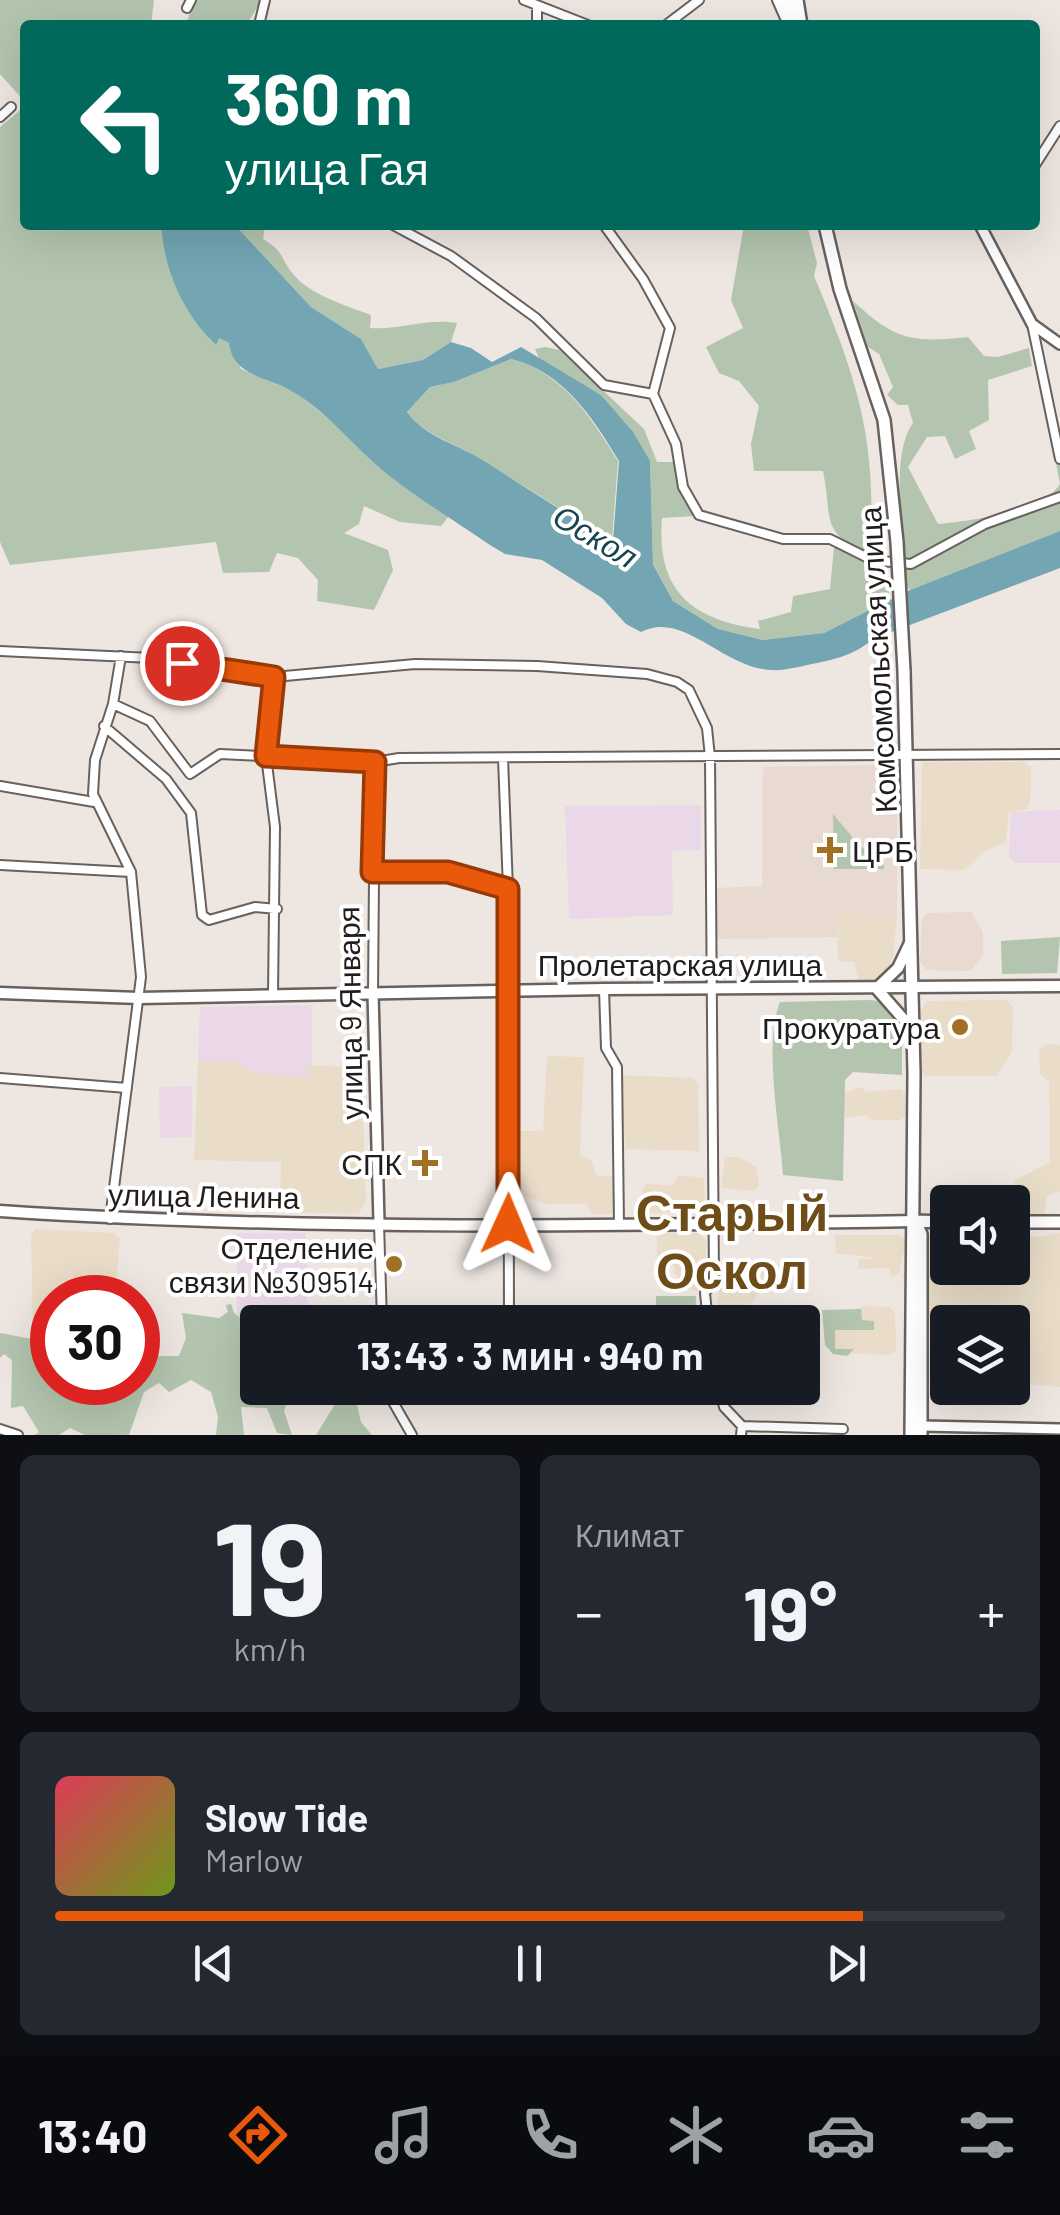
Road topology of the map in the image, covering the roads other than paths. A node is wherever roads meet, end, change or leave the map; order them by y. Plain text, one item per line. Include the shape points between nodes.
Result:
1 (524, 0) edge
2 (699, 0) edge
3 (537, 8) junction
4 (537, 20) edge
5 (573, 20) edge
6 (673, 20) edge
7 (11, 107) dead end
8 (0, 117) edge
9 (1060, 126) edge
10 (1040, 157) edge
11 (402, 230) edge
12 (608, 230) edge
13 (826, 230) edge
14 (983, 230) edge
15 (1032, 324) junction
16 (1060, 344) edge
17 (653, 394) junction
18 (1060, 459) edge
19 (1060, 498) edge
20 (0, 651) edge
21 (121, 656) junction
22 (274, 677) junction
23 (113, 704) junction
24 (104, 726) junction
25 (1060, 754) edge
26 (909, 755) junction
27 (266, 756) junction
28 (710, 757) junction
29 (504, 758) junction
30 (375, 762) junction
31 (0, 786) edge
32 (94, 802) junction
33 (0, 865) edge
34 (131, 872) junction
35 (372, 872) junction
36 (508, 889) junction
37 (278, 909) junction
38 (910, 943) junction
39 (1060, 986) edge
40 (604, 988) junction
41 (714, 988) junction
42 (910, 988) junction
43 (876, 989) junction
44 (508, 990) junction
45 (0, 993) edge
46 (373, 993) junction
47 (273, 994) junction
48 (138, 998) junction
49 (913, 1030) junction
50 (0, 1078) edge
51 (127, 1088) junction
52 (0, 1211) edge
53 (110, 1219) junction
54 (915, 1222) junction
55 (930, 1222) edge
56 (1030, 1222) edge
57 (1060, 1222) edge
58 (379, 1223) junction
59 (508, 1224) junction
60 (619, 1224) junction
61 (715, 1224) junction
62 (381, 1305) edge
63 (509, 1305) edge
64 (706, 1305) edge
65 (395, 1405) edge
66 (723, 1405) edge
67 (0, 1429) edge
68 (842, 1429) dead end
69 (1060, 1429) edge
70 (742, 1430) edge
71 (942, 1431) edge
72 (918, 1432) edge
73 (1010, 1432) edge
74 (18, 1435) edge
75 (412, 1435) edge

1 - 3 street
2 - 6 street
3 - 4 street
3 - 5 street
7 - 8 street
9 - 10 street
11 - 17 street via 451,256 536,318 604,386
12 - 17 street via 670,328
13 - 26 main road, Комсомольская улица, bridge via 884,420
14 - 15 street
15 - 16 street
15 - 18 street
17 - 19 street via 676,444 683,488 699,516 784,538 830,539 872,560 911,564 985,524
20 - 21 street
21 - 22 street
21 - 23 street
22 - 27 street
22 - 28 street via 415,664 660,676 678,682 698,704
23 - 24 street
23 - 27 street via 150,722 190,774 220,754
24 - 32 street
24 - 37 street via 166,779 191,814 202,915 209,920 255,907
25 - 26 street
26 - 28 street
26 - 38 main road, Комсомольская улица
27 - 30 street
27 - 37 street
28 - 29 street
28 - 41 street
29 - 30 street
29 - 36 street
30 - 35 street, улица 9 Января
31 - 32 street
32 - 34 street
33 - 34 street
34 - 48 street
35 - 36 street via 448,872
35 - 46 street, улица 9 Января
36 - 44 street
37 - 47 street
38 - 42 main road, Комсомольская улица
38 - 43 main road via 887,983
39 - 42 main road, Пролетарская улица
40 - 41 main road, Пролетарская улица
40 - 44 main road, Пролетарская улица
40 - 60 street via 606,1048 617,1067
41 - 43 main road, Пролетарская улица
41 - 61 street
42 - 43 main road, Пролетарская улица
42 - 49 main road, Комсомольская улица
43 - 49 main road
44 - 46 main road, Пролетарская улица
44 - 59 street
45 - 48 main road, Пролетарская улица
46 - 47 main road, Пролетарская улица
46 - 58 street, улица 9 Января
47 - 48 main road, Пролетарская улица
48 - 51 street
49 - 54 main road, Комсомольская улица
50 - 51 street
51 - 53 street
52 - 53 main road, улица Ленина
53 - 58 main road, улица Ленина
54 - 55 main road, улица Ленина
54 - 61 main road, улица Ленина
54 - 72 main road, Комсомольская улица via 910,1233
56 - 57 main road
58 - 59 main road, улица Ленина
58 - 62 street, улица 9 Января
59 - 60 main road, улица Ленина
59 - 63 street
60 - 61 main road, улица Ленина
61 - 64 street
65 - 75 street
66 - 70 street
67 - 74 street
68 - 70 street
69 - 73 street
71 - 72 street
71 - 73 street

